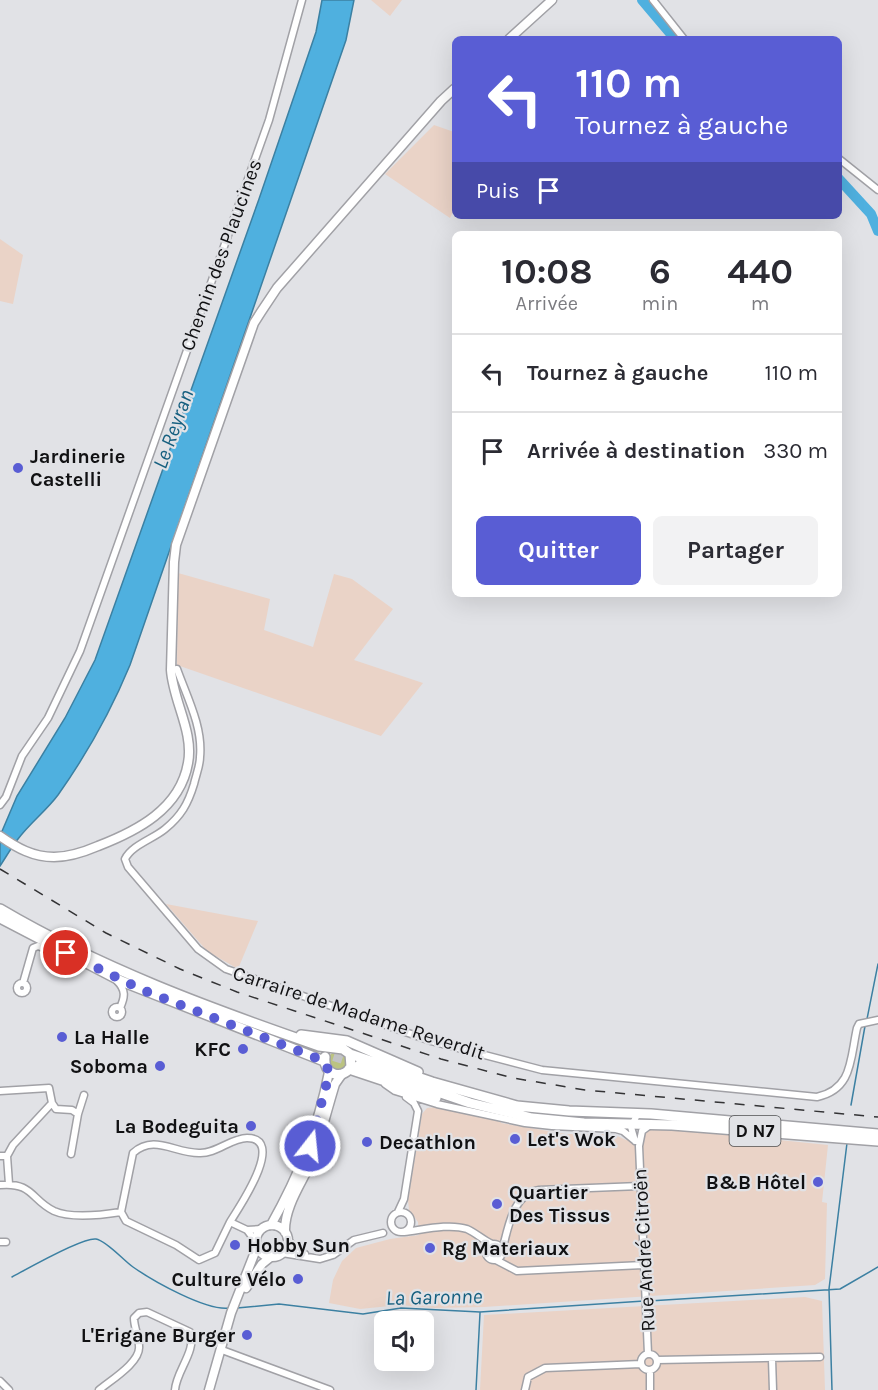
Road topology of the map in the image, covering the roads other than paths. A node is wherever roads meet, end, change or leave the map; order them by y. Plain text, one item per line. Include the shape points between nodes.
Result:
1 (303, 0) edge
2 (552, 0) edge
3 (653, 0) edge
4 (512, 36) edge
5 (682, 36) edge
6 (452, 91) edge
7 (842, 161) edge
8 (878, 190) edge
9 (171, 670) junction
10 (1, 804) edge
11 (0, 836) edge
12 (0, 909) edge
13 (0, 918) edge
14 (66, 953) junction
15 (111, 975) junction
16 (23, 983) dead end
17 (120, 1008) dead end
18 (876, 1021) edge
19 (252, 1022) junction
20 (308, 1048) tunnel mouth
21 (334, 1048) junction
22 (350, 1054) junction
23 (324, 1061) junction
24 (359, 1065) tunnel mouth
25 (329, 1072) junction
26 (346, 1072) junction
27 (380, 1080) junction
28 (432, 1082) junction
29 (0, 1091) edge
30 (395, 1091) junction
31 (84, 1095) dead end
32 (52, 1103) junction
33 (437, 1104) junction
34 (418, 1111) junction
35 (638, 1113) junction
36 (78, 1114) junction
37 (532, 1118) junction
38 (632, 1123) junction
39 (651, 1124) junction
40 (878, 1134) edge
41 (633, 1140) junction
42 (878, 1141) edge
43 (639, 1146) junction
44 (71, 1154) dead end
45 (3, 1156) edge
46 (9, 1184) junction
47 (0, 1185) edge
48 (640, 1186) junction
49 (404, 1199) junction
50 (121, 1212) junction
51 (398, 1212) junction
52 (409, 1217) junction
53 (230, 1222) junction
54 (390, 1222) junction
55 (266, 1227) junction
56 (429, 1229) junction
57 (247, 1230) junction
58 (400, 1232) junction
59 (383, 1233) junction
60 (286, 1236) junction
61 (506, 1237) junction
62 (482, 1240) junction
63 (257, 1244) junction
64 (493, 1244) junction
65 (486, 1249) junction
66 (502, 1252) junction
67 (277, 1255) junction
68 (313, 1258) junction
69 (496, 1260) junction
70 (506, 1264) junction
71 (643, 1265) junction
72 (239, 1297) junction
73 (222, 1350) junction
74 (648, 1354) junction
75 (820, 1357) dead end
76 (772, 1359) junction
77 (657, 1360) junction
78 (641, 1364) junction
79 (650, 1371) junction
80 (0, 1381) edge
81 (9, 1390) edge
82 (99, 1390) edge
83 (175, 1390) edge
84 (209, 1390) edge
85 (330, 1390) edge
86 (525, 1390) edge
87 (650, 1390) edge
88 (773, 1390) edge

1 - 10 street, Chemin des Plaucines via 269,120 80,651 48,718 22,756
2 - 4 main road
3 - 5 street
6 - 9 main road via 277,288 255,323 176,545
7 - 8 street
9 - 11 main road via 189,751 186,773 170,802 137,830 84,852 42,856 16,848
9 - 18 street, Carraire de Madame Reverdit via 177,669 199,732 200,760 189,803 166,828 125,859 198,949 226,969 432,1041 542,1070 817,1097 828,1095 846,1080 856,1028
12 - 19 main road, D N7 via 111,967
13 - 14 main road
14 - 15 main road
14 - 16 street via 33,948
15 - 17 street via 124,988
15 - 20 main road
15 - 23 main road
19 - 21 main road, D N7
19 - 28 main road, D N7 via 299,1035 347,1041
21 - 22 main road via 343,1048
21 - 23 main road
22 - 26 main road via 351,1064
22 - 28 main road, D N7
23 - 25 main road
24 - 37 main road, D N7 via 470,1103
25 - 26 main road
25 - 55 main road via 304,1161
26 - 27 main road
26 - 60 main road via 335,1084 314,1155 290,1208
27 - 30 street
27 - 37 main road via 432,1097
28 - 35 main road, D N7 via 517,1106
29 - 32 street via 50,1088
30 - 33 street
30 - 34 street via 410,1099
31 - 36 street
32 - 36 street via 56,1109
32 - 45 street
33 - 34 street
33 - 41 street via 525,1123 616,1129
34 - 49 street
35 - 38 street
35 - 40 main road, D N7
36 - 44 street
37 - 38 main road, D N7
38 - 39 main road, D N7
38 - 41 street
39 - 42 main road, D N7
39 - 43 street via 642,1131
41 - 43 street
43 - 48 street, Rue André Citroën
45 - 46 street
46 - 47 street
46 - 50 street via 26,1188 55,1211 89,1217
48 - 61 street via 532,1191 519,1199
48 - 71 street, Rue André Citroën
49 - 51 street
49 - 52 street
50 - 53 street via 126,1221 199,1260 215,1253
50 - 53 street via 133,1153 139,1148 152,1143 200,1154 242,1139 254,1139 264,1152 263,1158
51 - 52 street
51 - 54 street
52 - 56 street
52 - 58 street via 408,1228
53 - 57 street
54 - 58 street
54 - 59 street
55 - 57 street
55 - 60 main road via 279,1227
55 - 63 main road via 258,1234
56 - 58 street
56 - 62 street via 460,1227
57 - 63 street
58 - 59 street
59 - 68 street via 354,1240 327,1257
60 - 67 main road via 287,1246
60 - 68 street via 296,1249
61 - 64 street
61 - 66 street
62 - 64 street
62 - 65 street
63 - 67 main road via 264,1254
63 - 72 main road
64 - 65 street
64 - 66 street via 500,1246
65 - 69 street via 487,1256
66 - 69 street
66 - 70 street
67 - 68 street
67 - 72 main road via 262,1264
69 - 70 street
70 - 71 street via 517,1270
71 - 74 street, Rue André Citroën
72 - 73 main road
73 - 84 main road
73 - 85 street
74 - 77 street
74 - 78 street
75 - 76 street
76 - 77 street
76 - 88 street
77 - 79 street via 656,1368
78 - 79 street
78 - 86 street via 545,1368 528,1377
79 - 87 street
80 - 81 street
82 - 83 street via 138,1356 140,1345 134,1318 147,1312 192,1335

